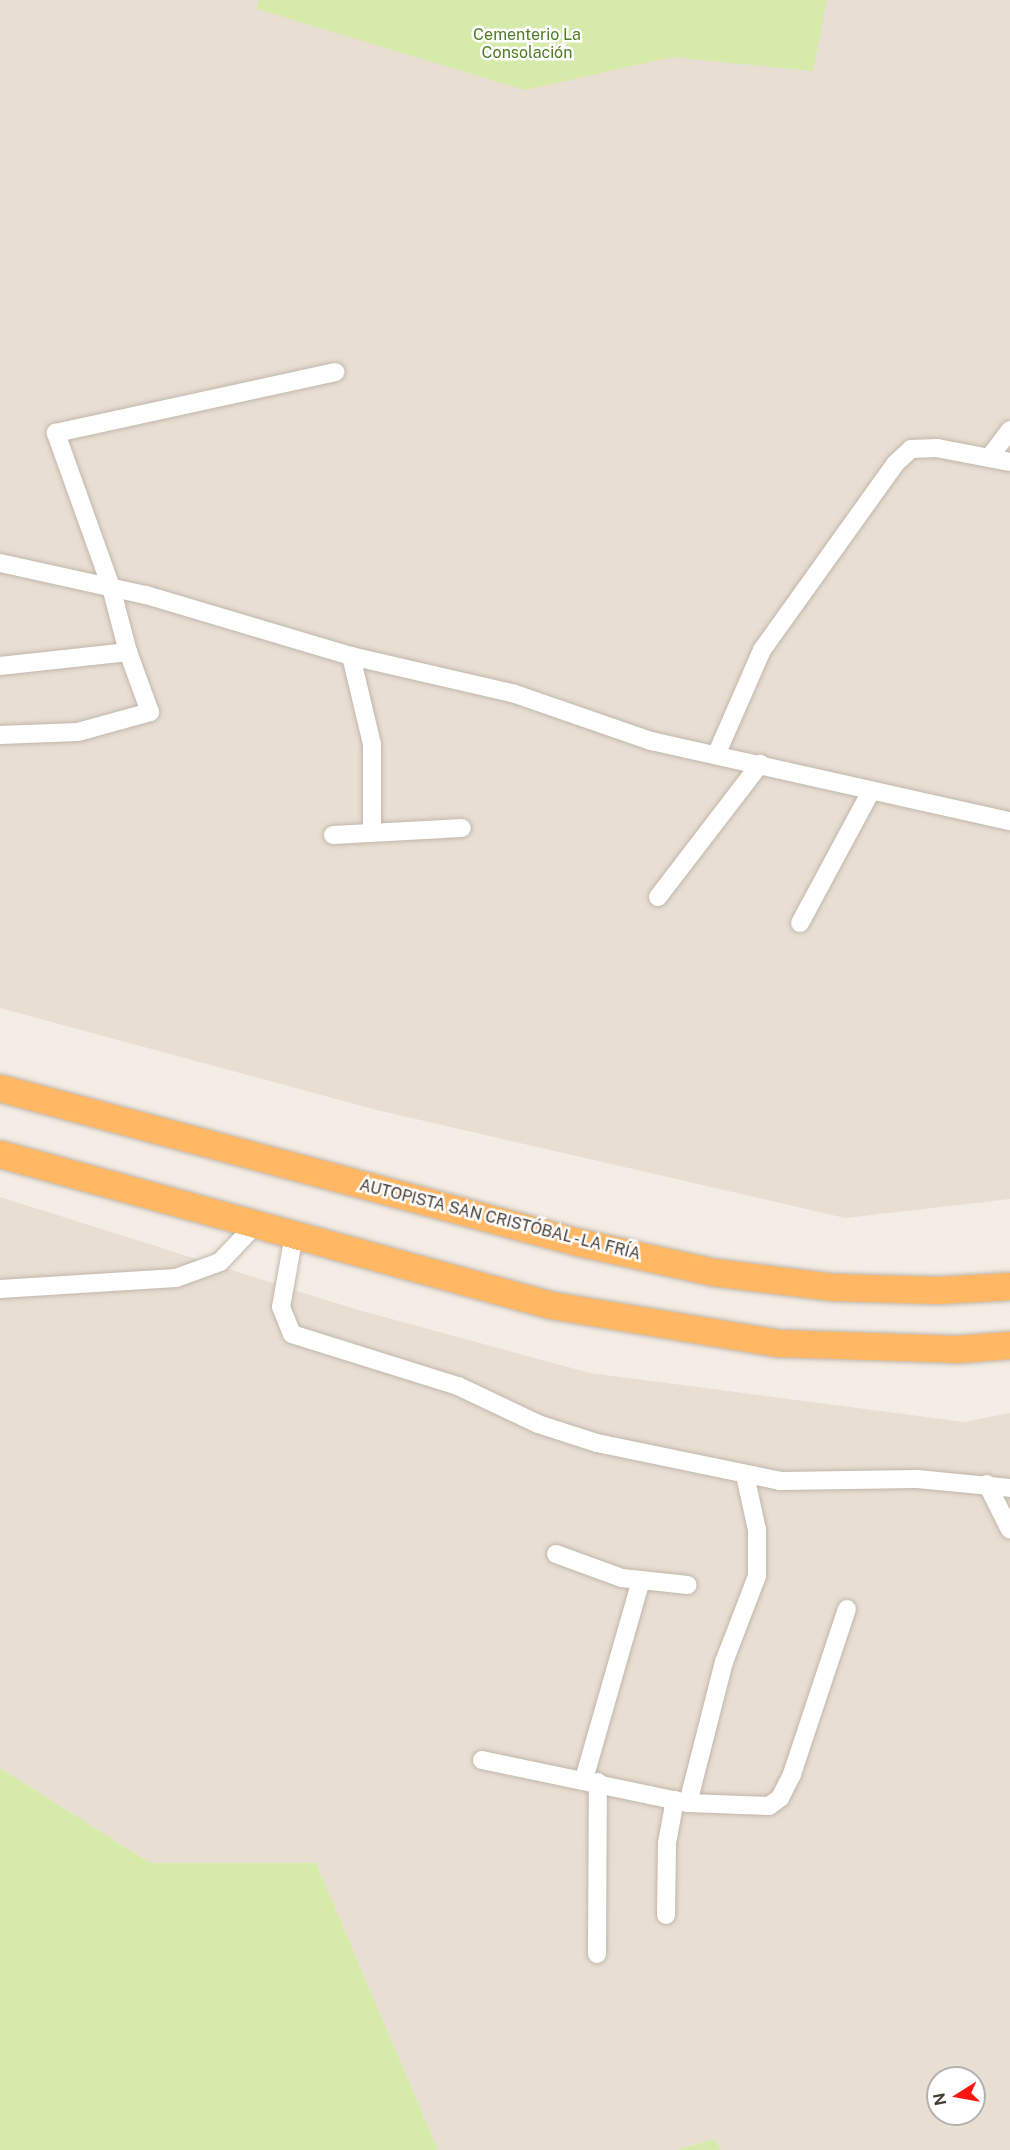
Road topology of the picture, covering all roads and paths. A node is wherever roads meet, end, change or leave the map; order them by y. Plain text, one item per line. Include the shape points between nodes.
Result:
1 (335, 372) dead end
2 (1010, 430) edge
3 (988, 458) junction
4 (1010, 462) edge
5 (0, 563) edge
6 (111, 587) junction
7 (128, 652) junction
8 (351, 656) junction
9 (0, 666) edge
10 (0, 735) edge
11 (717, 753) junction
12 (760, 764) junction
13 (871, 791) junction
14 (1010, 821) edge
15 (462, 828) dead end
16 (372, 832) junction
17 (333, 835) dead end
18 (657, 897) dead end
19 (800, 923) dead end
20 (0, 1088) edge
21 (0, 1154) edge
22 (255, 1225) junction
23 (294, 1235) junction
24 (1010, 1286) edge
25 (0, 1289) edge
26 (1010, 1344) edge
27 (745, 1475) junction
28 (987, 1484) junction
29 (1010, 1488) edge
30 (1010, 1530) edge
31 (556, 1554) dead end
32 (641, 1580) junction
33 (688, 1585) dead end
34 (847, 1609) dead end
35 (482, 1760) dead end
36 (591, 1781) junction
37 (681, 1801) junction
38 (666, 1915) dead end
39 (597, 1954) dead end

1 - 6 street via 56,433
2 - 3 street
3 - 4 street
3 - 11 street via 937,448 911,448 895,464 762,650
5 - 6 street
6 - 7 street
6 - 8 street
7 - 9 street
7 - 10 street via 150,712 78,732
8 - 11 street via 505,691 651,741
8 - 16 street via 372,744
11 - 12 street
12 - 13 street
12 - 18 street
13 - 14 street
13 - 19 street
15 - 16 street
16 - 17 street
20 - 24 highway, AUTOPISTA SAN CRISTÓBAL - LA FRÍA via 578,1242 713,1272 834,1287 938,1290
21 - 22 highway
22 - 23 highway
22 - 25 street via 220,1262 176,1278
23 - 26 highway via 551,1305 736,1337 861,1348 956,1349
23 - 27 street via 281,1307 292,1334 458,1386 538,1424 597,1443
27 - 28 street via 780,1481 917,1479
27 - 37 street via 757,1530 757,1576 723,1662
28 - 29 street
28 - 30 street
31 - 32 street via 609,1574
32 - 33 street
32 - 36 street
34 - 37 street via 792,1774 780,1798 758,1808
35 - 36 street
36 - 37 street
36 - 39 street
37 - 38 street via 667,1843

